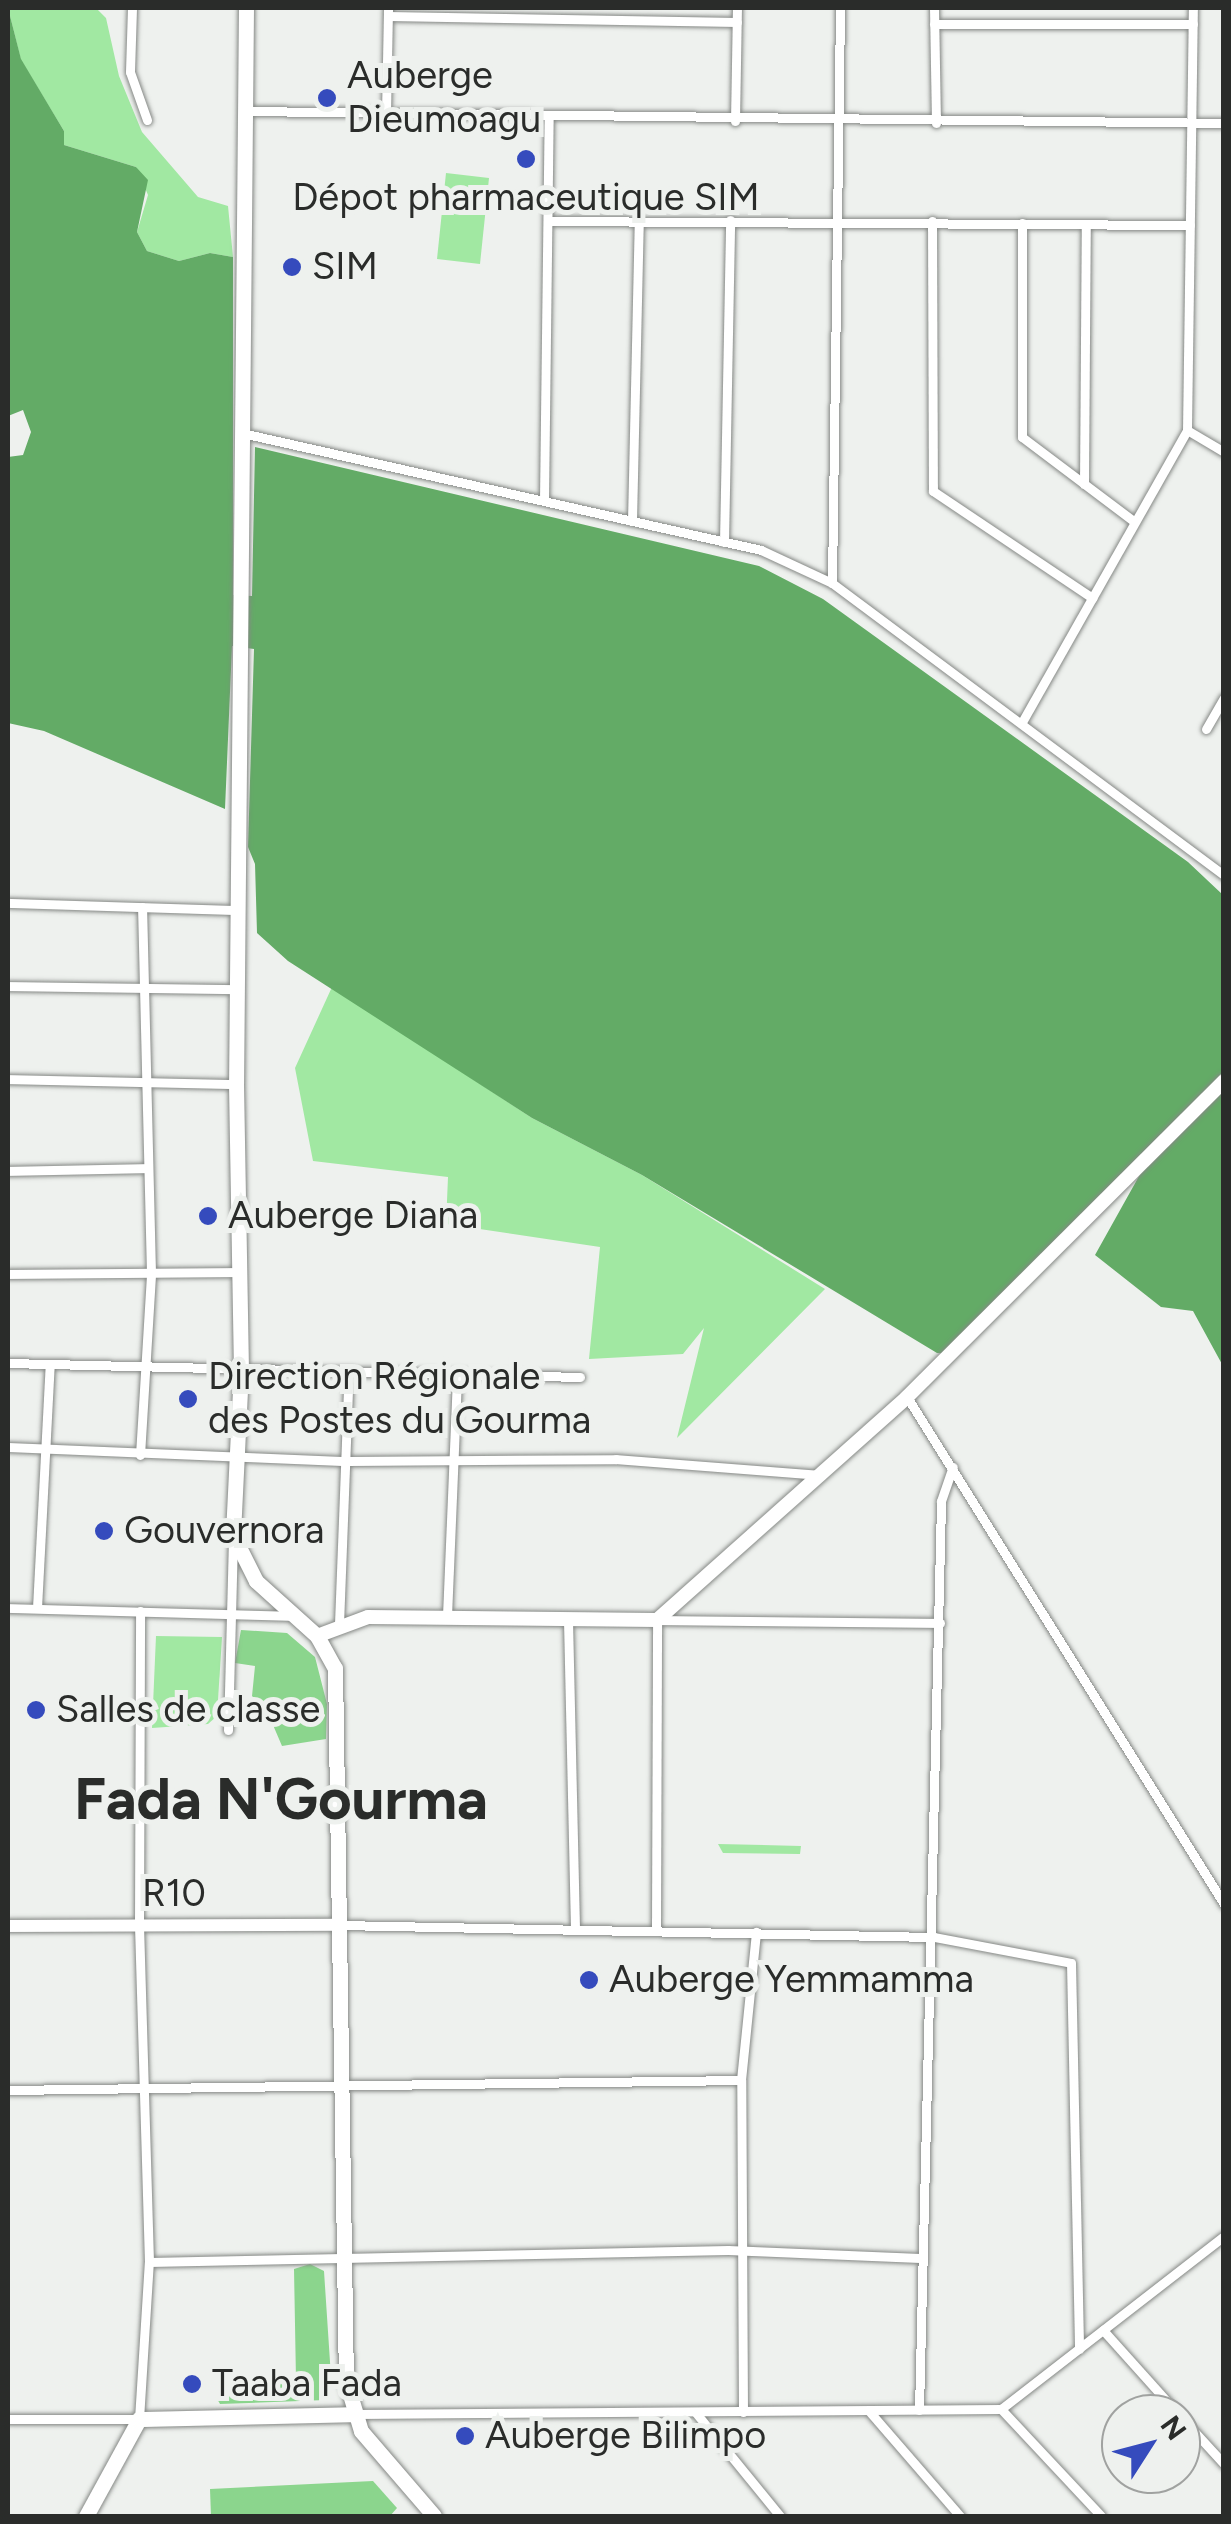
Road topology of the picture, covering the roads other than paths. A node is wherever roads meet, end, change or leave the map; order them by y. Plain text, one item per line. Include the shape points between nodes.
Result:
1 (132, 8) edge
2 (246, 8) edge
3 (737, 8) edge
4 (840, 8) edge
5 (934, 8) edge
6 (1193, 8) edge
7 (463, 11) edge
8 (557, 11) edge
9 (388, 12) edge
10 (646, 13) edge
11 (737, 22) junction
12 (934, 24) junction
13 (1193, 24) junction
14 (245, 110) junction
15 (386, 114) junction
16 (550, 117) junction
17 (147, 120) dead end
18 (735, 120) junction
19 (840, 122) junction
20 (936, 123) junction
21 (1192, 123) junction
22 (1224, 123) edge
23 (639, 220) junction
24 (730, 220) junction
25 (838, 220) junction
26 (548, 221) junction
27 (932, 222) junction
28 (1022, 223) junction
29 (1086, 224) junction
30 (1190, 225) junction
31 (1187, 430) junction
32 (242, 433) junction
33 (1224, 452) edge
34 (1084, 484) junction
35 (544, 500) junction
36 (632, 522) junction
37 (1135, 522) junction
38 (724, 542) junction
39 (832, 583) junction
40 (1092, 598) junction
41 (1222, 706) edge
42 (1022, 722) junction
43 (1206, 729) dead end
44 (1224, 874) edge
45 (8, 903) edge
46 (142, 907) junction
47 (237, 910) junction
48 (8, 986) edge
49 (142, 988) junction
50 (236, 989) junction
51 (8, 1079) edge
52 (1224, 1081) edge
53 (236, 1084) junction
54 (148, 1086) junction
55 (148, 1168) junction
56 (8, 1171) edge
57 (239, 1272) junction
58 (151, 1273) junction
59 (8, 1274) edge
60 (8, 1363) edge
61 (50, 1364) junction
62 (146, 1365) junction
63 (241, 1370) junction
64 (458, 1373) junction
65 (580, 1378) dead end
66 (348, 1386) dead end
67 (907, 1397) junction
68 (8, 1448) edge
69 (42, 1449) junction
70 (140, 1454) junction
71 (238, 1456) junction
72 (348, 1461) junction
73 (450, 1462) junction
74 (952, 1468) junction
75 (823, 1475) junction
76 (233, 1534) junction
77 (8, 1608) edge
78 (37, 1608) junction
79 (140, 1612) junction
80 (232, 1613) junction
81 (292, 1616) junction
82 (448, 1616) junction
83 (568, 1620) junction
84 (657, 1620) junction
85 (940, 1622) junction
86 (339, 1624) junction
87 (318, 1636) junction
88 (228, 1730) dead end
89 (1224, 1904) edge
90 (138, 1924) junction
91 (8, 1926) edge
92 (340, 1926) junction
93 (575, 1928) junction
94 (656, 1930) junction
95 (756, 1932) junction
96 (934, 1936) junction
97 (740, 2080) junction
98 (148, 2086) junction
99 (339, 2088) junction
100 (8, 2090) edge
101 (1224, 2236) edge
102 (742, 2250) junction
103 (346, 2254) junction
104 (920, 2258) junction
105 (149, 2262) junction
106 (1103, 2330) junction
107 (1079, 2348) junction
108 (1161, 2394) edge
109 (1001, 2408) junction
110 (869, 2410) junction
111 (919, 2410) junction
112 (742, 2412) junction
113 (696, 2413) junction
114 (354, 2414) junction
115 (139, 2418) junction
116 (8, 2419) edge
117 (1201, 2438) edge
118 (1224, 2464) edge
119 (86, 2516) edge
120 (434, 2516) edge
121 (780, 2516) edge
122 (960, 2516) edge
123 (1101, 2516) edge

1 - 17 street via 130,72
2 - 14 highway
3 - 11 street
4 - 19 street
5 - 12 street
6 - 13 street
7 - 8 street
7 - 9 street
8 - 10 street
9 - 15 street
10 - 11 street
11 - 18 street
12 - 13 street
12 - 20 street
13 - 21 street
14 - 15 street
14 - 32 highway
15 - 16 street
16 - 18 street
16 - 26 street
18 - 19 street
19 - 20 street
19 - 25 street
20 - 21 street
21 - 22 street
21 - 30 street
23 - 24 street
23 - 26 street
23 - 36 street
24 - 25 street
24 - 38 street
25 - 27 street
25 - 39 street
26 - 35 street
27 - 28 street
27 - 40 street via 933,491
28 - 29 street
28 - 34 street via 1022,436
29 - 30 street
29 - 34 street
30 - 31 street
31 - 33 street
31 - 37 street
32 - 35 street
32 - 47 highway
34 - 37 street
35 - 36 street
36 - 38 street
37 - 40 street
38 - 39 street via 761,550
39 - 42 street
40 - 42 street
41 - 43 street
42 - 44 street
45 - 46 street
46 - 47 street
46 - 49 street
47 - 50 highway
48 - 49 street
49 - 50 street
49 - 54 street
50 - 53 highway
51 - 54 street
52 - 67 main road
53 - 54 street
53 - 57 highway
54 - 55 street
55 - 56 street
55 - 58 street
57 - 58 street
57 - 63 highway
58 - 59 street
58 - 62 street
60 - 61 street
61 - 62 street
61 - 69 street
62 - 63 street
62 - 70 street
63 - 64 street
63 - 71 highway
64 - 65 street
64 - 73 street
66 - 72 street
67 - 74 street
67 - 75 main road
68 - 69 street
69 - 70 street
69 - 78 street
70 - 71 street
71 - 72 street
71 - 76 highway
72 - 73 street
72 - 86 street
73 - 75 street via 616,1458
73 - 82 street
74 - 85 street via 941,1501
74 - 89 street
75 - 84 main road
76 - 80 street
76 - 81 highway via 256,1580
77 - 78 street
78 - 79 street
79 - 80 street
79 - 90 street
80 - 81 street
80 - 88 street
81 - 87 highway
82 - 83 main road
82 - 86 main road
83 - 84 main road
83 - 93 street
84 - 85 street
84 - 94 street
85 - 96 street
86 - 87 main road
87 - 92 highway via 337,1681
90 - 91 main road, R10
90 - 92 main road, R10
90 - 98 street
92 - 93 street
92 - 99 highway
93 - 94 street
94 - 95 street
95 - 96 street
95 - 97 street
96 - 104 street
96 - 107 street via 1070,1963
97 - 99 street
97 - 102 street
98 - 99 street
98 - 100 street
98 - 105 street
99 - 103 highway
101 - 106 street
102 - 103 street
102 - 104 street
102 - 112 street
103 - 105 street
103 - 114 highway via 346,2381
104 - 111 street
105 - 115 street
106 - 107 street
106 - 108 street
107 - 109 street
109 - 111 street
109 - 123 street
110 - 111 street
110 - 112 street
110 - 122 street
112 - 113 street
113 - 114 street
113 - 121 street
114 - 115 highway
114 - 120 highway via 374,2449
115 - 116 street
115 - 119 highway
117 - 118 street

